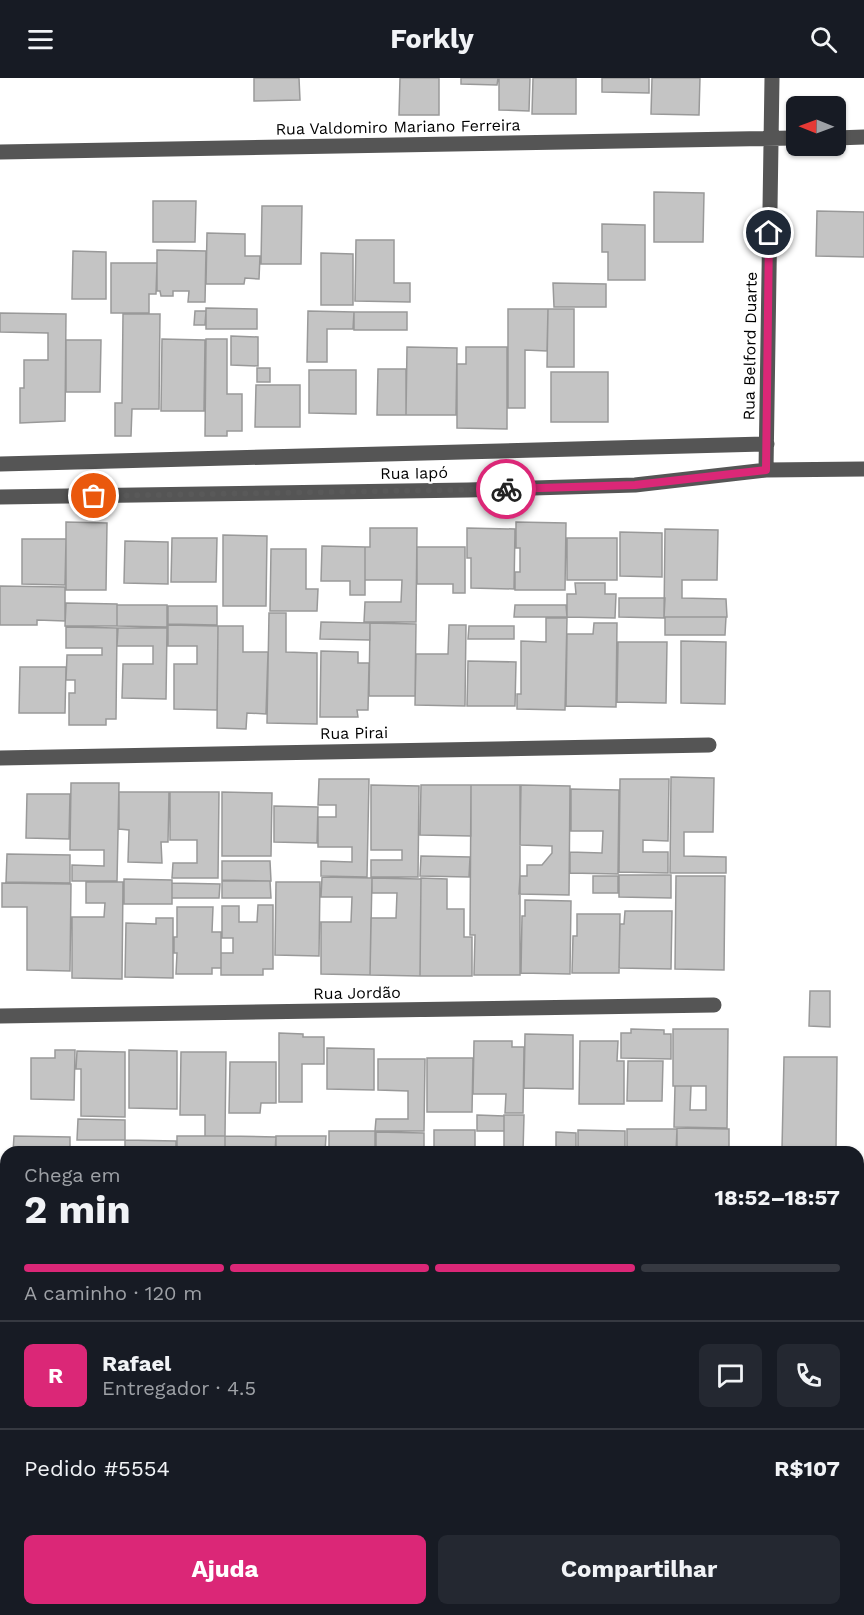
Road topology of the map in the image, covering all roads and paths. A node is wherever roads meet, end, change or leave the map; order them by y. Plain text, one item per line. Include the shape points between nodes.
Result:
1 (772, 78) edge
2 (864, 137) edge
3 (786, 138) edge
4 (846, 138) edge
5 (771, 139) junction
6 (0, 152) edge
7 (766, 444) junction
8 (0, 464) edge
9 (864, 469) edge
10 (766, 470) junction
11 (0, 497) edge
12 (709, 745) dead end
13 (0, 758) edge
14 (714, 1005) dead end
15 (0, 1016) edge

1 - 5 street, Rua Belford Duarte
2 - 4 street
3 - 5 street, Rua Valdomiro Mariano Ferreira
5 - 6 street, Rua Valdomiro Mariano Ferreira
5 - 7 street, Rua Belford Duarte
7 - 8 street, Rua Iapó
7 - 10 street, Rua Belford Duarte
9 - 10 street, Rua Iapó
10 - 11 street, Rua Iapó via 623,485
12 - 13 street, Rua Pirai
14 - 15 street, Rua Jordão

